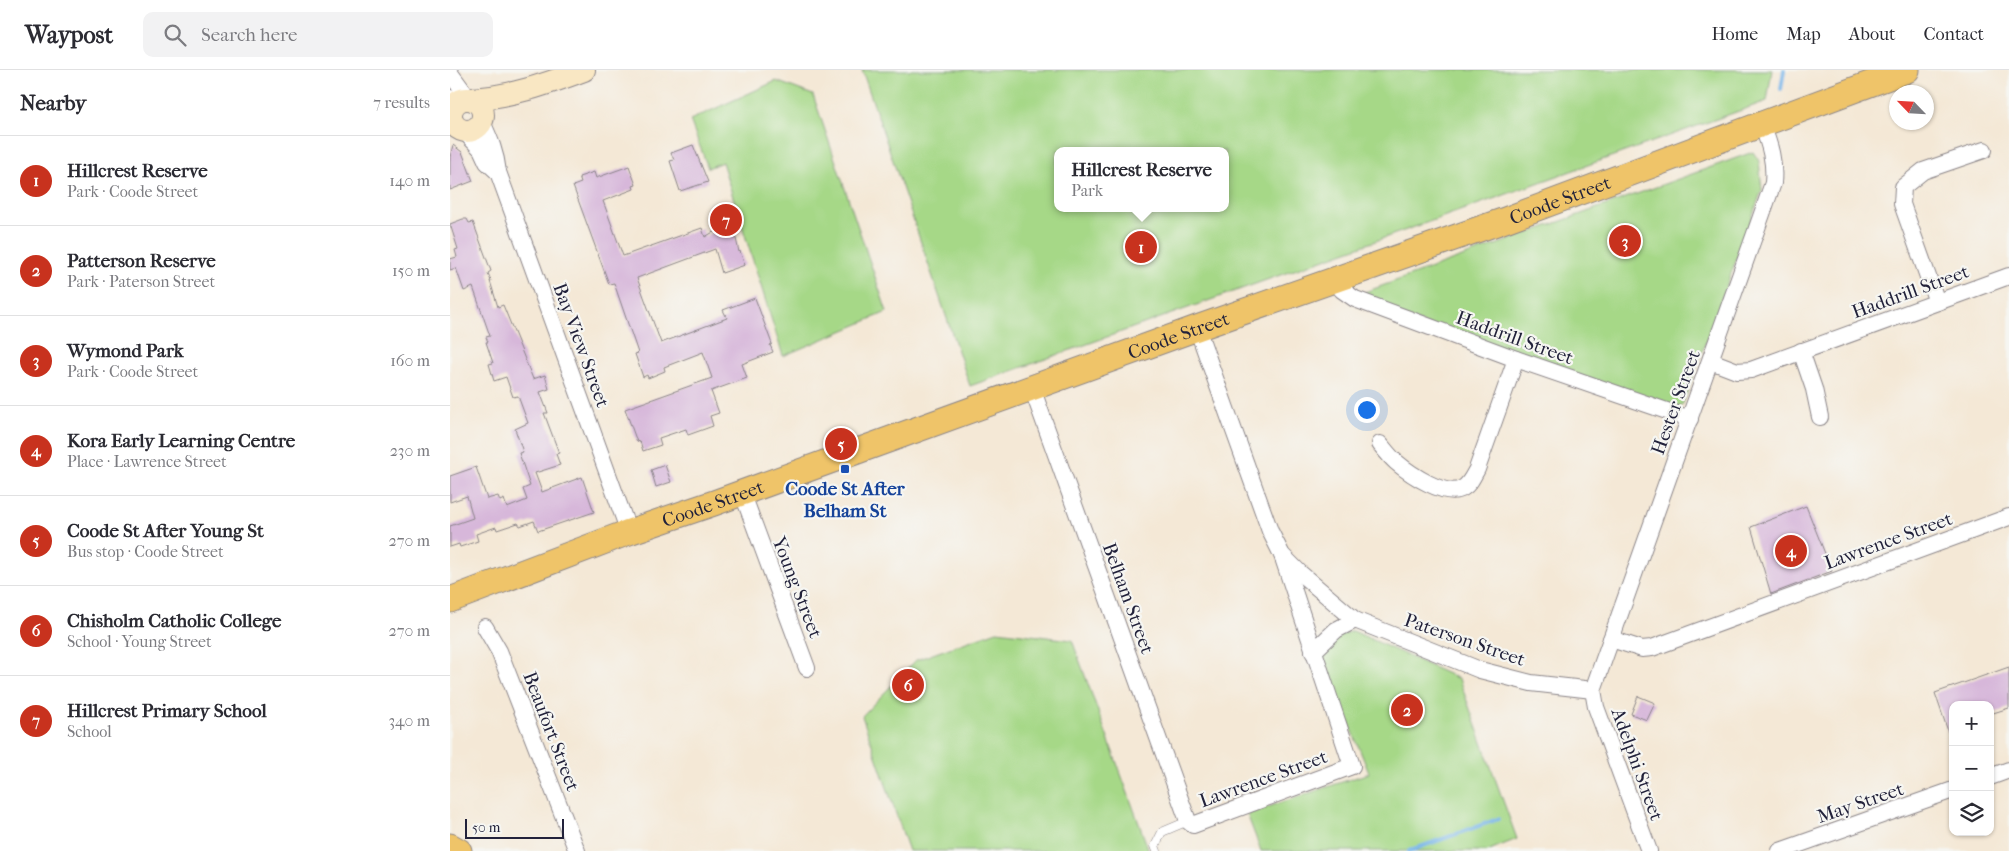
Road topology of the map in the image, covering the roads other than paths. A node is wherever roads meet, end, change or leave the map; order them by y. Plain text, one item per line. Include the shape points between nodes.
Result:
1 (584, 70) edge
2 (1907, 70) edge
3 (450, 72) edge
4 (462, 113) edge
5 (1762, 125) junction
6 (1984, 150) dead end
7 (2009, 276) edge
8 (1334, 280) junction
9 (1938, 302) junction
10 (1197, 328) junction
11 (1801, 351) junction
12 (1516, 359) junction
13 (1711, 361) junction
14 (1032, 388) junction
15 (1820, 416) dead end
16 (1690, 419) junction
17 (1380, 444) dead end
18 (742, 492) junction
19 (2009, 517) edge
20 (629, 532) junction
21 (1282, 555) junction
22 (450, 600) edge
23 (1355, 620) junction
24 (485, 627) dead end
25 (1611, 639) junction
26 (1313, 652) junction
27 (807, 668) dead end
28 (1593, 690) junction
29 (1352, 766) joint
30 (2009, 770) edge
31 (1994, 776) edge
32 (1950, 791) edge
33 (1188, 821) junction
34 (450, 846) edge
35 (459, 851) edge
36 (577, 851) edge
37 (1157, 851) edge
38 (1649, 851) edge
39 (1780, 851) edge

1 - 4 street via 493,98
2 - 5 main road, Coode Street
3 - 4 street, Bay View Street
4 - 20 street, Bay View Street via 496,155 498,172
5 - 8 main road, Coode Street
5 - 13 street, Hester Street via 1771,147 1773,183
6 - 9 street via 1923,171 1903,187 1902,204
7 - 9 street, Haddrill Street
8 - 10 main road, Coode Street
8 - 12 street, Haddrill Street via 1355,299
9 - 11 street, Haddrill Street
10 - 14 main road, Coode Street
10 - 21 street, Paterson Street via 1270,531
11 - 13 street, Haddrill Street via 1744,371
11 - 15 street
12 - 16 street, Haddrill Street
12 - 17 street via 1477,469 1461,490 1448,491 1424,482 1395,462
13 - 16 street, Hester Street
14 - 18 main road, Coode Street
14 - 33 street, Belham Street
16 - 25 street, Hester Street
18 - 20 main road, Coode Street
18 - 27 street, Young Street
19 - 25 street, Lawrence Street via 1652,648 1642,649
20 - 22 main road, Coode Street
21 - 23 street, Paterson Street
21 - 26 street, Paterson Street
23 - 26 street via 1336,630
23 - 28 street, Paterson Street via 1480,670 1530,683
24 - 36 street, Beaufort Street via 499,651
25 - 28 street, Hester Street
26 - 29 street, Paterson Street
28 - 38 street, Adelphi Street via 1596,707
29 - 33 street, Lawrence Street via 1193,824
30 - 31 street
32 - 39 street, May Street
33 - 37 lane via 1162,832 1155,846
34 - 35 main road

